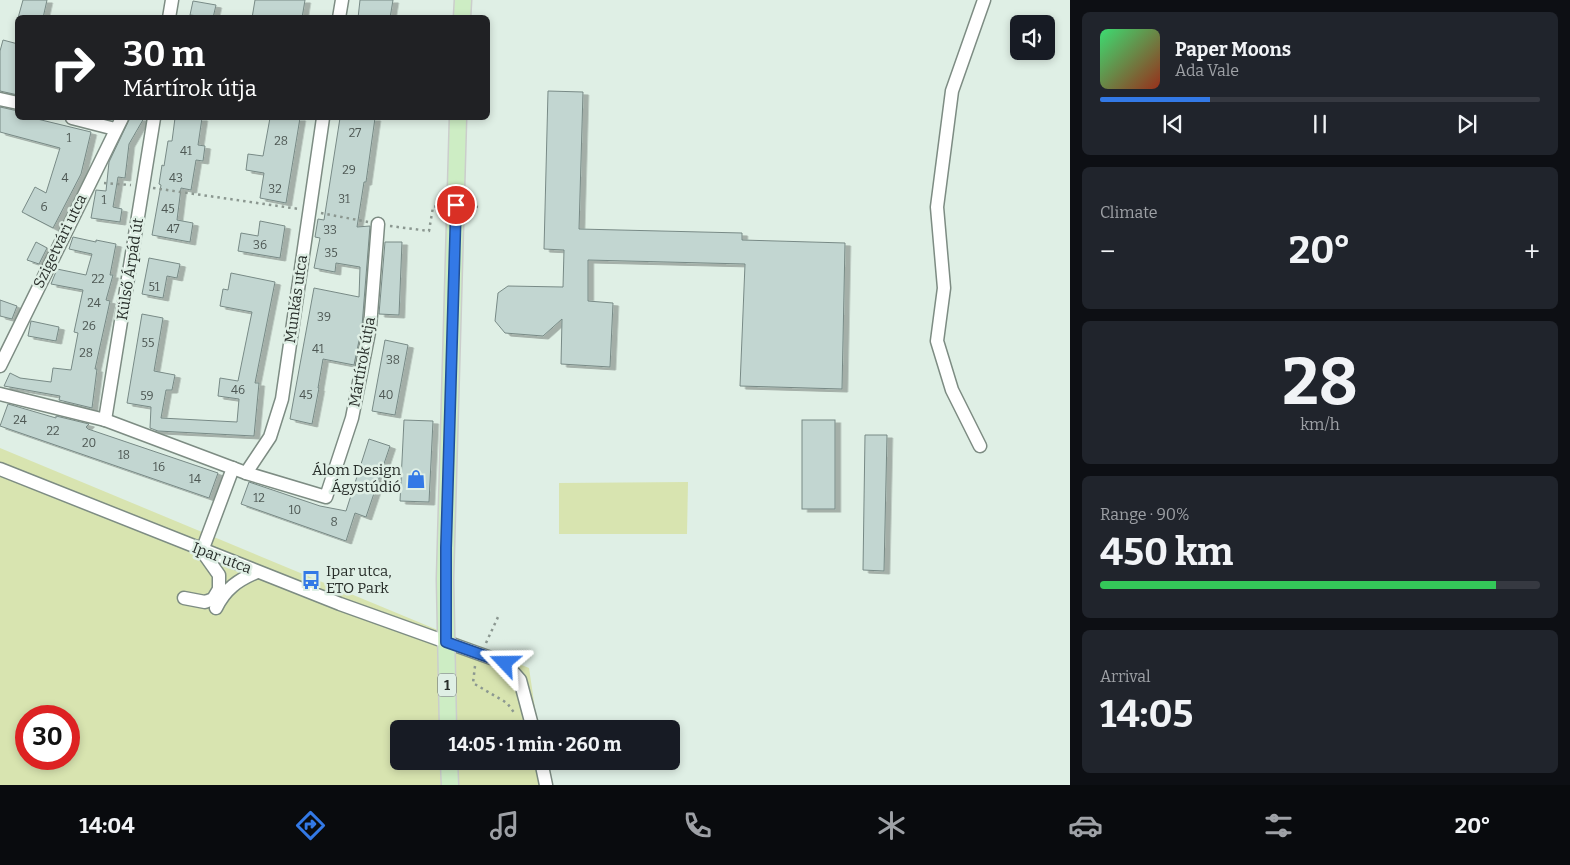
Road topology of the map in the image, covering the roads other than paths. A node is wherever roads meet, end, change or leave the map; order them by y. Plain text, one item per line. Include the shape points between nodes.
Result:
1 (172, 0) edge
2 (342, 0) edge
3 (463, 0) edge
4 (984, 0) edge
5 (170, 15) edge
6 (340, 15) edge
7 (462, 15) edge
8 (0, 99) edge
9 (15, 103) edge
10 (90, 120) edge
11 (154, 120) edge
12 (323, 120) edge
13 (458, 120) edge
14 (118, 123) edge
15 (378, 224) road end
16 (0, 366) edge
17 (0, 394) edge
18 (105, 420) junction
19 (980, 446) dead end
20 (232, 468) junction
21 (0, 469) edge
22 (246, 473) junction
23 (202, 551) junction
24 (257, 572) junction
25 (184, 598) dead end
26 (216, 608) dead end
27 (446, 642) junction
28 (448, 720) edge
29 (531, 720) edge
30 (449, 770) edge
31 (543, 770) edge
32 (450, 785) edge
33 (546, 785) edge

1 - 5 street
2 - 6 street
3 - 7 main road
4 - 19 street via 952,91 937,207 944,288 937,341 952,390
8 - 9 street
10 - 14 street
11 - 18 street, Külső Árpád út
12 - 22 street, Munkás utca via 282,399 270,437
13 - 27 main road, 1
14 - 16 street, Szigetvári utca
15 - 22 street, Mártírok útja via 370,327 352,418 326,497
17 - 18 street
18 - 20 street
20 - 22 street
20 - 23 street
21 - 23 street, Ipar utca
23 - 24 street, Ipar utca
23 - 25 street via 219,575 219,589 213,599 205,602
24 - 26 street via 237,580
24 - 27 street, Ipar utca
27 - 28 main road, 1
27 - 29 street, Ipar utca via 505,663 520,680
30 - 32 main road
31 - 33 street

